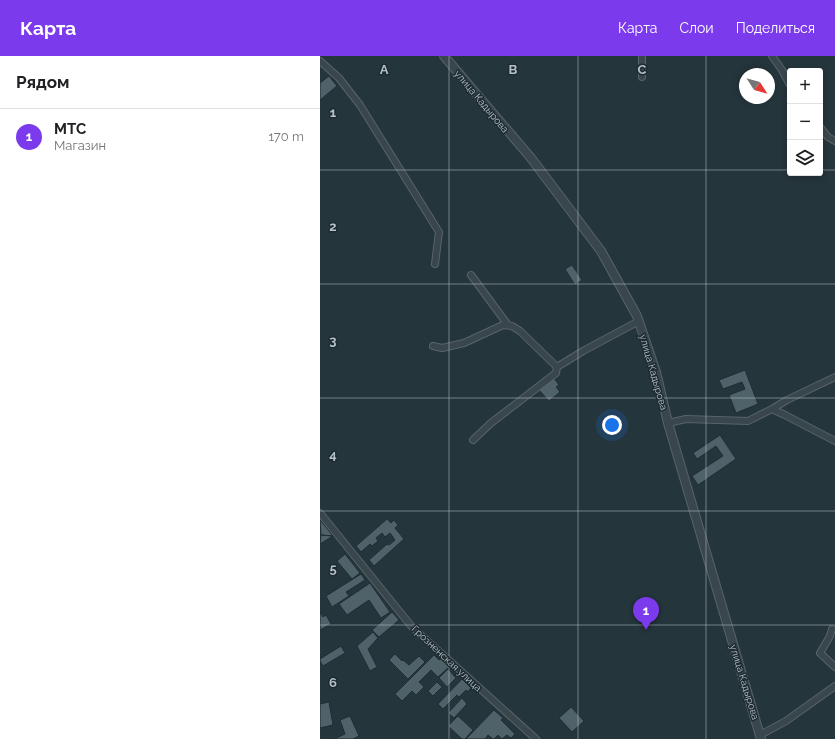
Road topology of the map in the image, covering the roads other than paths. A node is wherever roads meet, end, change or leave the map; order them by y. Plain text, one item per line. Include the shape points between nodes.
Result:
1 (444, 56) edge
2 (642, 56) edge
3 (772, 56) edge
4 (320, 61) edge
5 (642, 77) dead end
6 (787, 79) edge
7 (823, 131) edge
8 (835, 141) edge
9 (435, 264) dead end
10 (471, 275) dead end
11 (638, 321) junction
12 (508, 325) junction
13 (433, 346) dead end
14 (557, 367) junction
15 (835, 377) edge
16 (772, 410) junction
17 (668, 423) junction
18 (473, 440) dead end
19 (835, 441) edge
20 (320, 513) edge
21 (832, 629) dead end
22 (835, 667) edge
23 (835, 686) edge
24 (761, 737) edge
25 (536, 739) edge

1 - 11 street, улица Кадырова via 531,158 601,251
2 - 5 street
3 - 6 street
4 - 9 street via 339,78 360,105 439,232
7 - 8 street
10 - 12 street
11 - 14 street
11 - 17 street, улица Кадырова via 656,372
12 - 13 street via 464,342 442,348
12 - 14 street via 520,331
14 - 18 street via 556,373
15 - 16 street
16 - 17 street via 748,421 686,419
16 - 19 street
17 - 24 street, улица Кадырова
20 - 25 street, Грозненская улица via 412,627
21 - 22 street via 820,653
23 - 24 street

